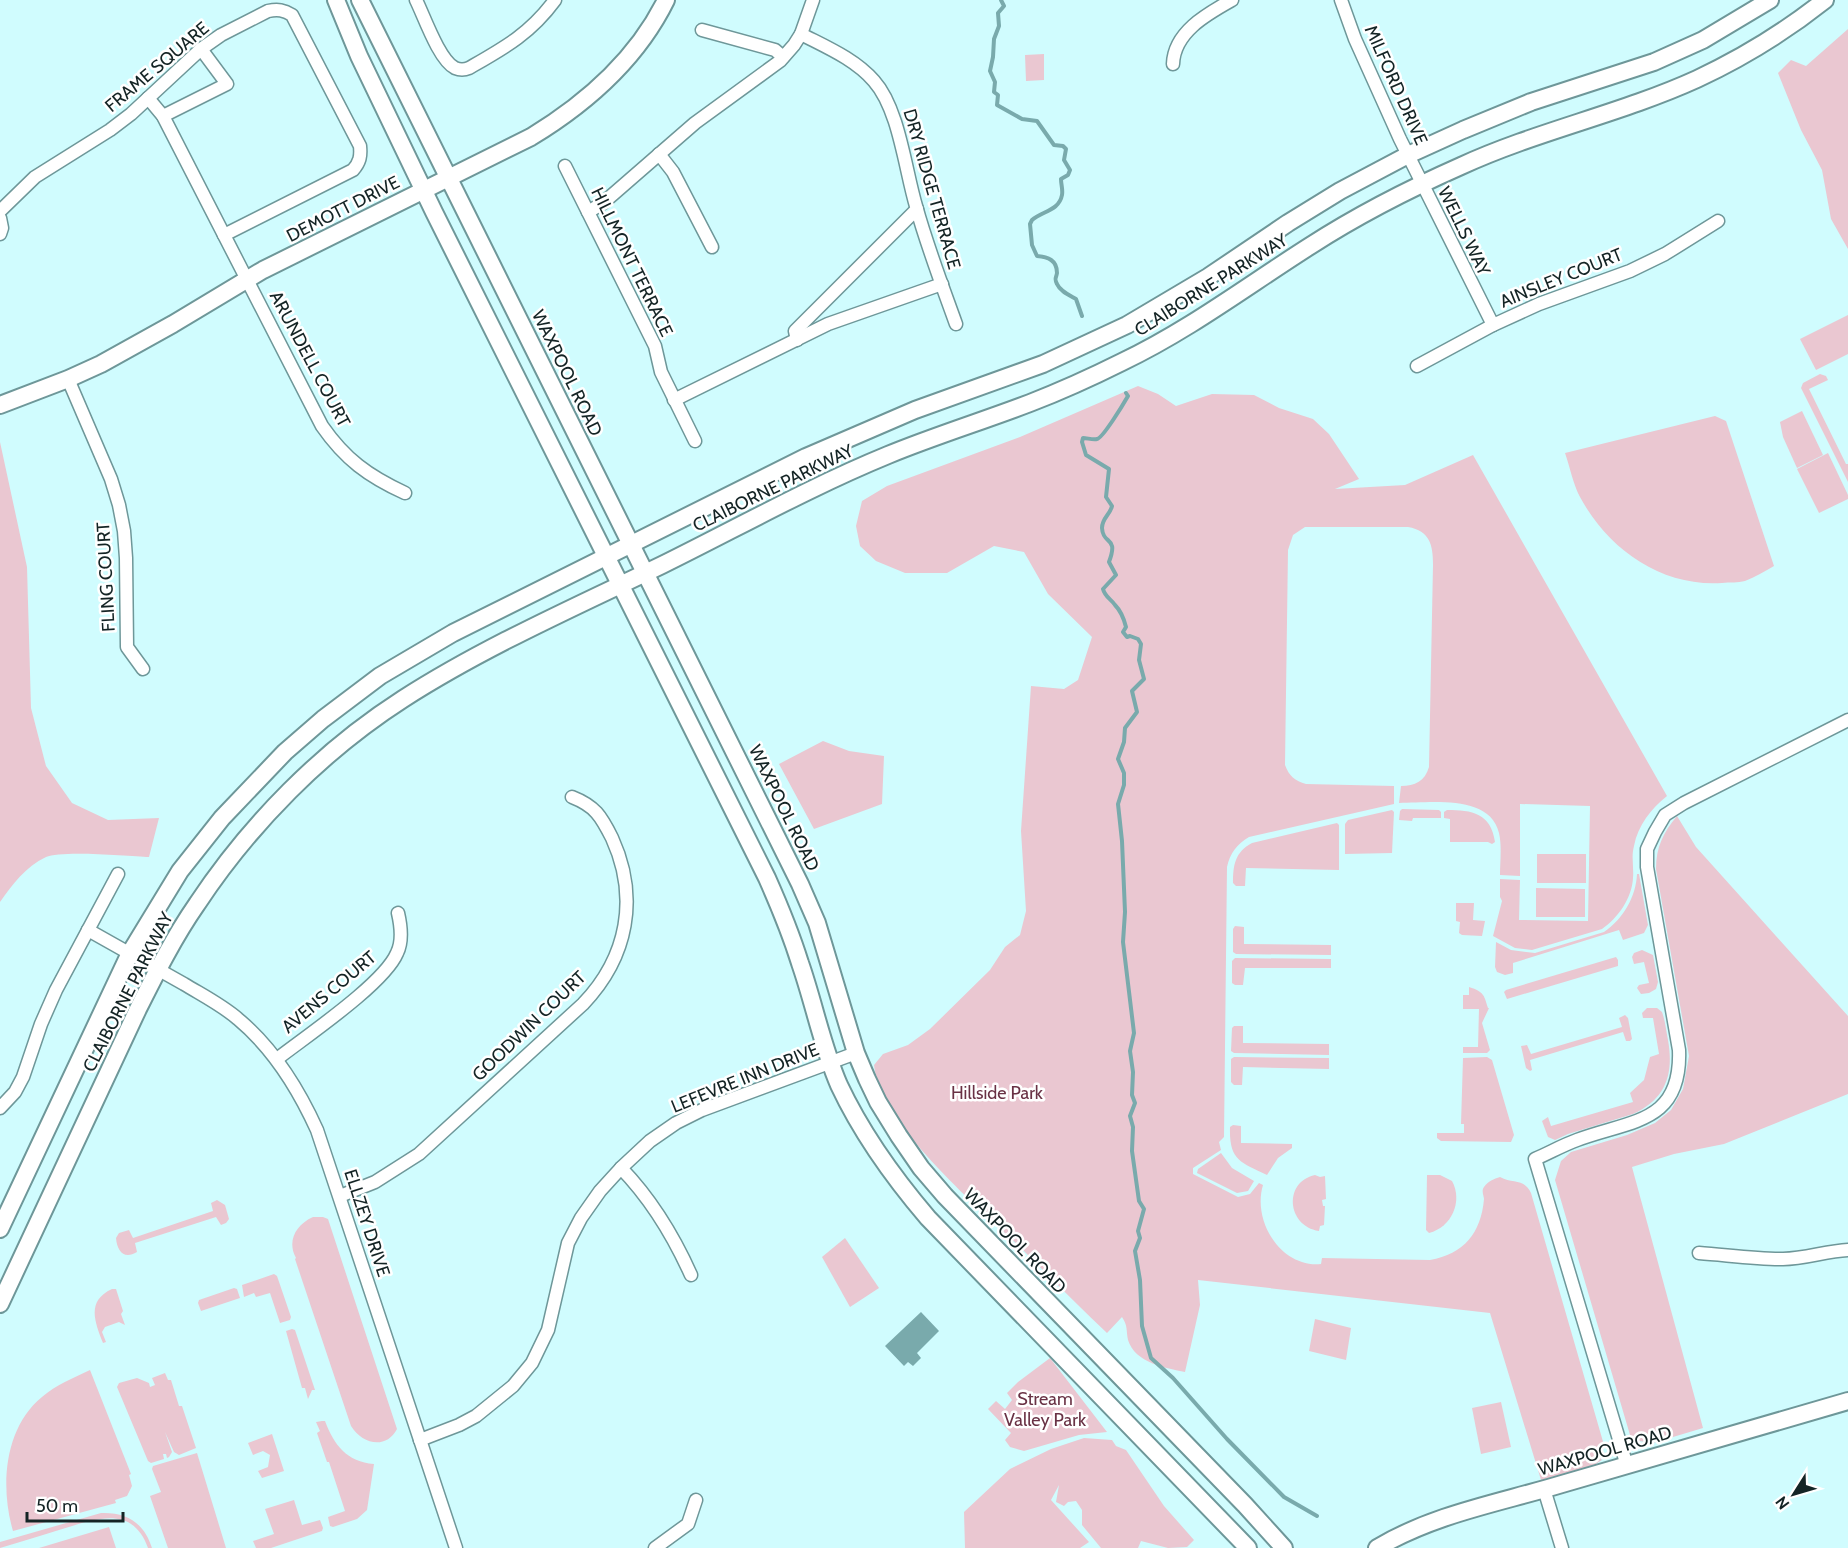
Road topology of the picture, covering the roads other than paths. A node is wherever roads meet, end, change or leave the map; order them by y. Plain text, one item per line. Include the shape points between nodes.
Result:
1 (336, 0) edge
2 (360, 0) edge
3 (416, 0) edge
4 (555, 0) edge
5 (666, 0) edge
6 (813, 0) edge
7 (1232, 0) edge
8 (1341, 0) edge
9 (1770, 0) edge
10 (1825, 0) edge
11 (702, 30) dead end
12 (801, 34) junction
13 (201, 48) junction
14 (783, 57) junction
15 (1173, 64) dead end
16 (148, 98) junction
17 (163, 116) junction
18 (659, 154) junction
19 (1408, 154) junction
20 (565, 166) dead end
21 (448, 177) junction
22 (1421, 184) junction
23 (423, 190) junction
24 (917, 209) junction
25 (0, 211) edge
26 (588, 212) junction
27 (0, 218) edge
28 (1718, 221) dead end
29 (0, 234) edge
30 (224, 235) junction
31 (712, 248) dead end
32 (247, 279) junction
33 (942, 284) junction
34 (956, 324) dead end
35 (1492, 325) junction
36 (797, 340) junction
37 (1417, 366) dead end
38 (69, 379) junction
39 (674, 400) junction
40 (0, 405) edge
41 (695, 441) dead end
42 (405, 493) dead end
43 (630, 543) junction
44 (606, 556) junction
45 (645, 573) junction
46 (620, 585) junction
47 (143, 669) dead end
48 (1848, 720) edge
49 (572, 796) dead end
50 (118, 874) dead end
51 (399, 913) dead end
52 (88, 930) junction
53 (130, 953) junction
54 (158, 969) junction
55 (856, 1053) junction
56 (277, 1059) junction
57 (830, 1062) junction
58 (0, 1108) edge
59 (621, 1168) junction
60 (340, 1196) junction
61 (0, 1229) edge
62 (1848, 1250) edge
63 (1699, 1253) dead end
64 (691, 1275) dead end
65 (0, 1304) edge
66 (1848, 1401) edge
67 (420, 1440) junction
68 (1627, 1466) junction
69 (1544, 1489) junction
70 (696, 1500) dead end
71 (456, 1548) edge
72 (655, 1548) edge
73 (1248, 1548) edge
74 (1284, 1548) edge
75 (1377, 1548) edge
76 (1562, 1548) edge

1 - 23 street
2 - 21 street, WAXPOOL ROAD
3 - 4 street via 442,55 462,70 511,44
5 - 21 street, DEMOTT DRIVE via 630,56 584,101 531,137
6 - 12 street
7 - 15 street via 1180,39 1173,52
8 - 19 street, MILFORD DRIVE
9 - 19 street, CLAIBORNE PARKWAY via 1703,40 1654,62 1532,102
10 - 22 street, CLAIBORNE PARKWAY via 1789,27 1696,79 1525,140
11 - 14 street via 775,50
12 - 14 street
12 - 24 street, DRY RIDGE TERRACE via 863,69 885,96
13 - 16 street, FRAME SQUARE
13 - 17 street via 227,84
13 - 30 street, FRAME SQUARE via 268,12 285,10 292,15 360,146 361,155 353,170
14 - 18 street
16 - 17 street, ARUNDELL COURT
16 - 25 street, FRAME SQUARE via 110,130 35,177
17 - 30 street, ARUNDELL COURT
18 - 26 street
18 - 31 street via 673,172
19 - 22 street, MILFORD DRIVE
19 - 43 street, CLAIBORNE PARKWAY via 1340,191 1127,325 1043,364 845,439
20 - 26 street, HILLMONT TERRACE
21 - 23 street, DEMOTT DRIVE
21 - 43 street, WAXPOOL ROAD
22 - 35 street, WELLS WAY
22 - 45 street, CLAIBORNE PARKWAY via 1342,226 1208,315 1123,362 1030,403 876,460
23 - 32 street, DEMOTT DRIVE
23 - 44 street
24 - 33 street, DRY RIDGE TERRACE
24 - 36 street via 813,311 795,332
26 - 39 street, HILLMONT TERRACE via 655,346
27 - 29 street
28 - 35 street, AINSLEY COURT via 1665,254
30 - 32 street, ARUNDELL COURT
32 - 38 street, DEMOTT DRIVE via 138,345
32 - 42 street, ARUNDELL COURT via 332,441 357,466
33 - 34 street, DRY RIDGE TERRACE
33 - 36 street via 838,320
35 - 37 street, AINSLEY COURT
36 - 39 street
38 - 40 street, DEMOTT DRIVE
38 - 47 street, FLING COURT via 119,505 126,558 127,647
39 - 41 street, HILLMONT TERRACE
43 - 44 street, CLAIBORNE PARKWAY
43 - 45 street, WAXPOOL ROAD
44 - 46 street
44 - 53 street, CLAIBORNE PARKWAY via 413,656 323,719 255,781 217,825 170,886
45 - 46 street, CLAIBORNE PARKWAY
45 - 55 street, WAXPOOL ROAD via 800,884 820,932
46 - 54 street, CLAIBORNE PARKWAY via 431,682 398,702 333,753 282,800 236,851 195,906
46 - 57 street via 782,912
48 - 68 street via 1665,815 1647,849 1647,867 1679,1050 1678,1078 1666,1102 1645,1119 1577,1140 1535,1159
49 - 60 street, GOODWIN COURT via 588,803 598,814 615,845 626,881 627,921 610,966 583,1004 419,1154 375,1182
50 - 52 street
51 - 56 street, AVENS COURT via 400,941 387,969
52 - 53 street, ELLZEY DRIVE
52 - 58 street via 56,990 23,1077
53 - 54 street, ELLZEY DRIVE
53 - 61 street, CLAIBORNE PARKWAY
54 - 56 street, ELLZEY DRIVE via 237,1017
54 - 65 street, CLAIBORNE PARKWAY
55 - 57 street, LEFEVRE INN DRIVE
55 - 74 street, WAXPOOL ROAD via 878,1102 899,1136 945,1196
56 - 60 street, ELLZEY DRIVE via 318,1130
57 - 59 street, LEFEVRE INN DRIVE via 693,1115 650,1141
57 - 73 street via 873,1146 928,1218
59 - 64 street via 663,1221
59 - 67 street, LEFEVRE INN DRIVE via 600,1191 568,1243 548,1330 532,1363 513,1386 476,1416
60 - 67 street, ELLZEY DRIVE
62 - 63 street via 1784,1259
66 - 68 street, WAXPOOL ROAD
67 - 71 street, ELLZEY DRIVE
68 - 69 street, WAXPOOL ROAD
69 - 75 street, WAXPOOL ROAD via 1450,1515
69 - 76 street
70 - 72 street via 688,1524

